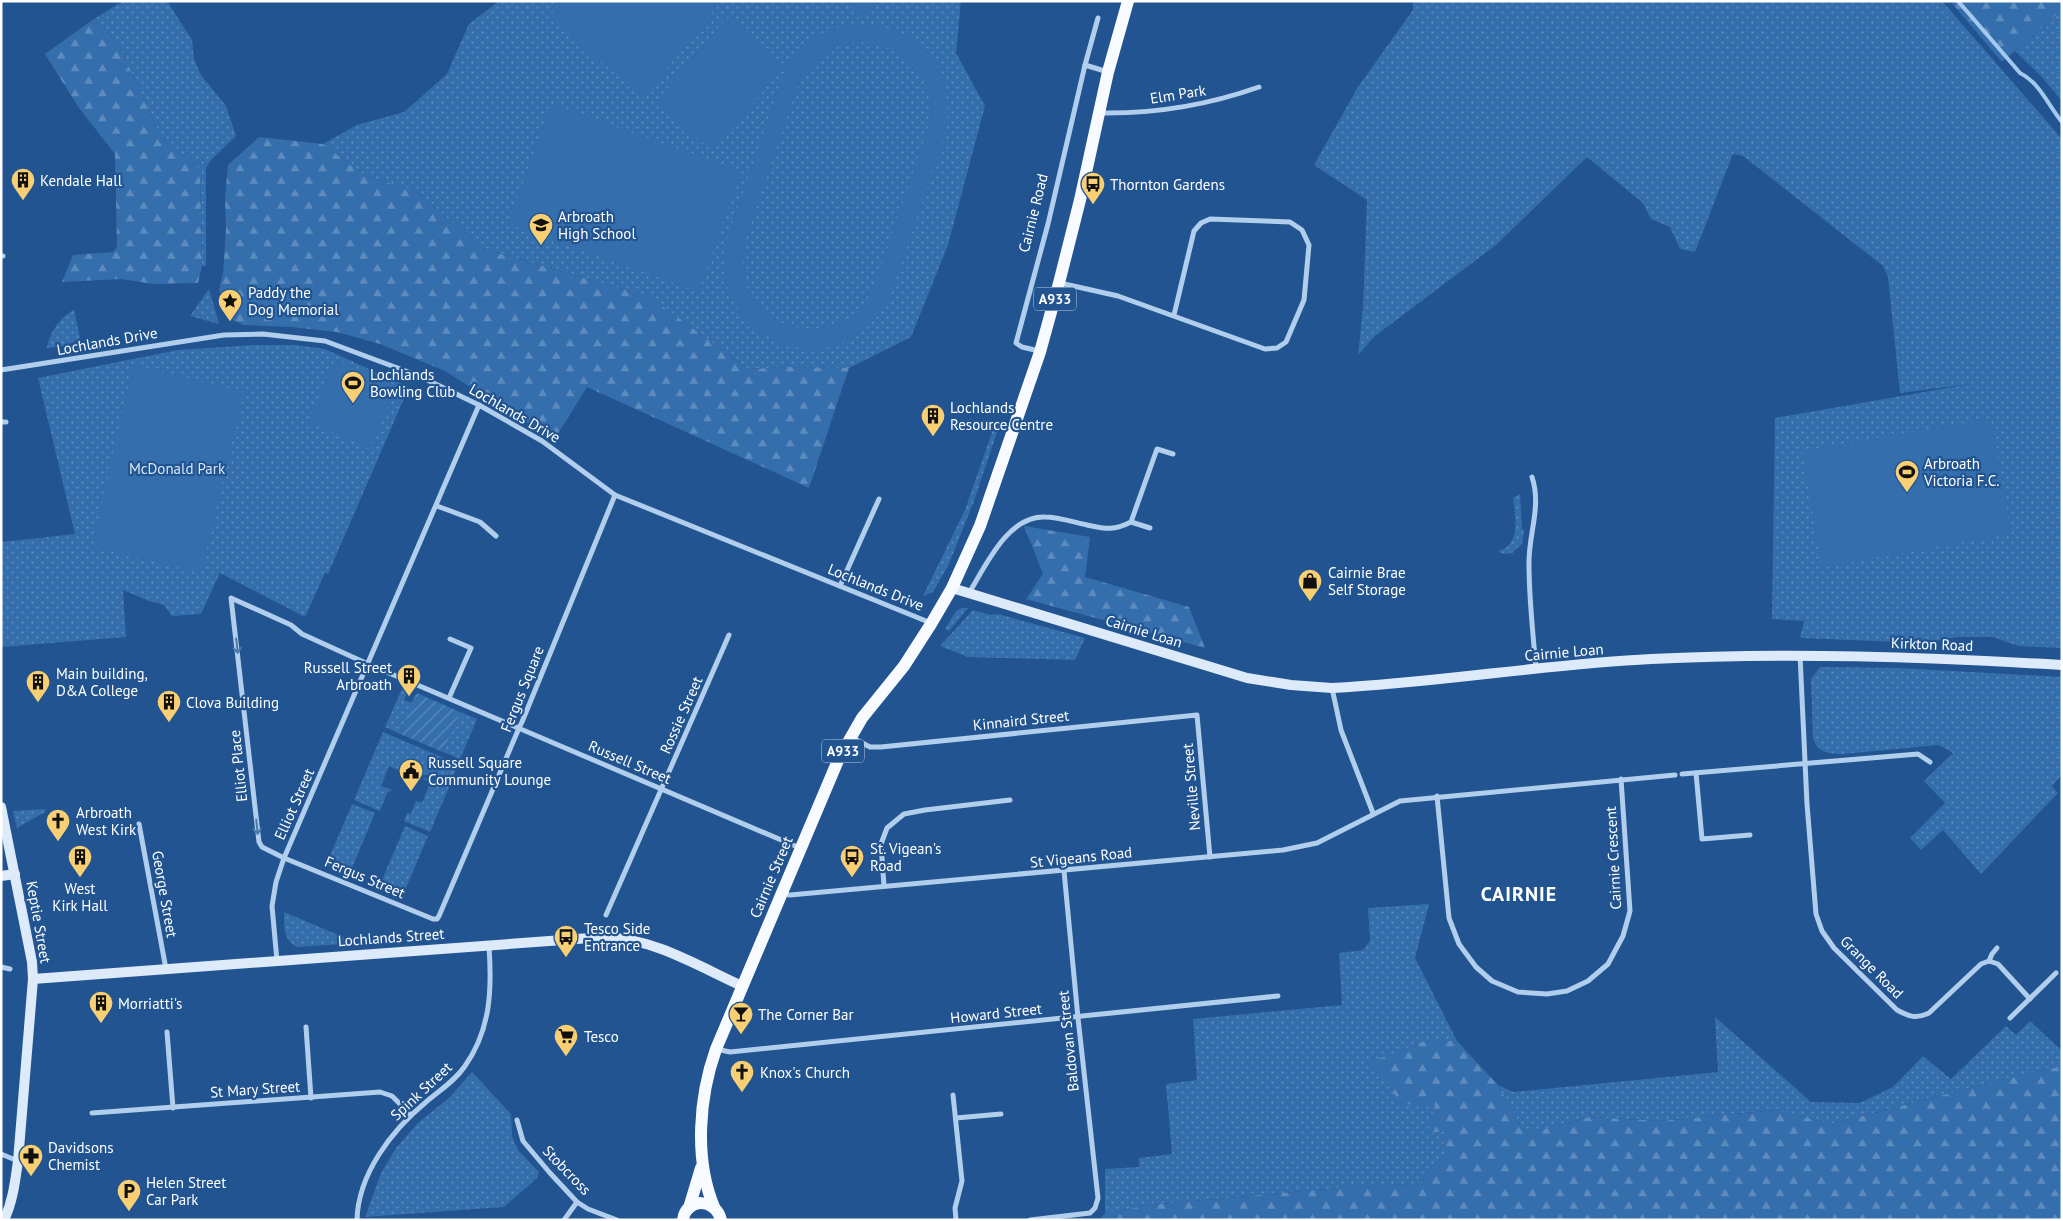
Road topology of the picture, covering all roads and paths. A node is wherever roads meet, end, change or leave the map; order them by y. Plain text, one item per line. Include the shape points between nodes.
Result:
1 (1128, 1) edge
2 (1098, 18) dead end
3 (1085, 65) junction
4 (1108, 72) junction
5 (1259, 87) dead end
6 (1099, 113) junction
7 (1059, 283) junction
8 (1174, 314) junction
9 (1040, 352) junction
10 (1, 370) edge
11 (479, 404) junction
12 (1173, 454) dead end
13 (1532, 477) dead end
14 (615, 495) junction
15 (879, 499) dead end
16 (437, 506) junction
17 (1132, 522) junction
18 (1150, 528) dead end
19 (496, 536) dead end
20 (840, 586) junction
21 (952, 588) junction
22 (969, 594) junction
23 (931, 624) junction
24 (729, 635) dead end
25 (450, 639) dead end
26 (1800, 655) junction
27 (368, 664) junction
28 (2062, 665) edge
29 (1536, 669) junction
30 (1332, 688) junction
31 (449, 698) junction
32 (1197, 715) joint
33 (520, 728) junction
34 (850, 736) junction
35 (1930, 762) dead end
36 (1805, 764) junction
37 (1696, 773) junction
38 (1682, 774) dead end
39 (1675, 775) dead end
40 (1621, 778) junction
41 (662, 789) junction
42 (1437, 796) junction
43 (1010, 800) dead end
44 (1, 808) edge
45 (1373, 812) junction
46 (139, 824) dead end
47 (1750, 835) dead end
48 (801, 848) junction
49 (1210, 857) junction
50 (284, 858) junction
51 (1064, 871) junction
52 (15, 874) junction
53 (1, 876) edge
54 (884, 886) junction
55 (782, 894) junction
56 (606, 915) dead end
57 (437, 919) joint
58 (489, 945) junction
59 (1997, 948) dead end
60 (277, 961) junction
61 (1989, 961) junction
62 (1, 967) edge
63 (10, 969) dead end
64 (166, 969) junction
65 (2056, 972) dead end
66 (33, 979) junction
67 (742, 986) junction
68 (1278, 996) dead end
69 (2030, 999) junction
70 (1078, 1018) junction
71 (2010, 1018) dead end
72 (306, 1027) dead end
73 (167, 1032) dead end
74 (716, 1049) junction
75 (953, 1095) dead end
76 (311, 1098) junction
77 (173, 1108) junction
78 (92, 1113) dead end
79 (1001, 1114) dead end
80 (411, 1115) junction
81 (956, 1118) junction
82 (517, 1120) dead end
83 (1, 1154) edge
84 (18, 1161) junction
85 (702, 1166) junction
86 (577, 1202) junction
87 (714, 1207) junction
88 (683, 1216) edge
89 (4, 1220) edge
90 (357, 1220) edge
91 (564, 1220) edge
92 (617, 1220) edge
93 (721, 1220) edge
94 (956, 1220) edge
95 (1030, 1220) edge

1 - 4 main road, A933
2 - 3 street, Cairnie Road
3 - 4 street
3 - 9 street, Cairnie Road via 1016,343
4 - 6 main road, A933
5 - 6 street, Elm Park via 1227,98 1141,112
6 - 7 main road, A933
7 - 8 street via 1118,296
7 - 9 main road, A933
8 - 8 street via 1265,349 1276,348 1286,342 1304,300 1309,245 1302,230 1290,222 1210,219 1201,223 1194,231
9 - 21 main road, A933 via 980,526
10 - 11 street, Lochlands Drive via 224,334 263,334 324,341 355,351
11 - 14 street, Lochlands Drive via 542,440
11 - 16 street, Elliot Street
12 - 17 street via 1156,449
13 - 29 street via 1537,503 1529,563
14 - 20 street, Lochlands Drive
14 - 33 street, Fergus Square
15 - 20 street
16 - 19 street via 480,522
16 - 27 street, Elliot Street
17 - 18 street
17 - 22 street via 1117,529 1043,516 1024,521 1002,540
20 - 23 street, Lochlands Drive
21 - 22 main road, Cairnie Loan
21 - 23 main road, A933
22 - 30 main road, Cairnie Loan via 1247,678
23 - 34 main road, Cairnie Street / A933 via 904,666
24 - 41 street, Rossie Street
25 - 31 street via 471,648
26 - 28 main road, Kirkton Road
26 - 29 main road, Cairnie Loan via 1649,659
26 - 36 street, Grange Road
27 - 31 street, Russell Street
27 - 50 street, Elliot Street
27 -> 50 street, Elliot Place via 231,598 259,842 262,847
29 - 30 main road, Cairnie Loan
30 - 45 street via 1341,730
31 - 33 street, Russell Street
32 - 34 street, Kinnaird Street via 880,747 870,746
32 - 49 street, Neville Street
33 - 41 street, Russell Street
33 - 57 street, Fergus Square
34 - 48 main road, Cairnie Street / A933
35 - 36 street via 1918,754
36 - 37 street
36 - 61 street, Grange Road via 1816,914 1822,931 1834,948 1897,1010 1919,1018 1929,1013 1981,964
37 - 38 street
37 - 47 street via 1702,839
39 - 40 street
40 - 42 street
40 - 42 street, Cairnie Crescent via 1630,911 1623,936 1608,964 1588,981 1567,991 1547,994 1518,992 1492,981 1476,967 1459,944 1450,918
41 - 48 street, Russell Street
41 - 56 street, Rossie Street
42 - 45 street via 1400,801
43 - 54 street via 904,814 887,828 881,844
44 - 52 main road, Keptie Street
45 - 49 street, St Vigeans Road via 1317,843 1283,850
46 - 64 street, George Street
48 - 55 main road, Cairnie Street / A933
49 - 51 street, St Vigeans Road
50 - 57 street, Fergus Street
50 - 60 street, Elliot Street via 272,906
51 - 54 street, St Vigeans Road
51 - 70 street, Baldovan Street
52 - 53 main road
52 - 66 main road, Keptie Street
54 - 55 street, St Vigeans Road
55 - 67 main road, Cairnie Street / A933
58 - 60 main road, Lochlands Street
58 - 67 main road, Lochlands Street via 595,937 625,938 652,945
58 - 80 street, Spink Street via 491,994 487,1019 478,1043 451,1082
59 - 61 street
60 - 64 main road, Lochlands Street
61 - 69 street via 1998,964
62 - 63 street
64 - 66 main road, Lochlands Street
65 - 69 street
66 - 84 main road, Keptie Street
67 - 74 main road, Cairnie Street / A933
68 - 70 street, Howard Street
69 - 71 street
70 - 74 street, Howard Street via 730,1052
70 - 95 street, Baldovan Street via 1098,1198 1090,1214
72 - 76 street
73 - 77 street
74 - 85 main road, Cairnie Street / A933 via 704,1100
75 - 81 street
76 - 77 street, St Mary Street
76 - 80 street, St Mary Street via 380,1092 392,1096
77 - 78 street, St Mary Street
79 - 81 street
80 - 90 street, Spink Street via 387,1142 367,1175
81 - 94 street via 962,1182 955,1208
82 - 86 street, Stobcross via 523,1141
83 - 84 street
84 - 89 main road, Keptie Street via 10,1208
85 - 87 main road, Cairnie Street / A933
85 - 88 main road, Cairnie Street / A933 via 697,1187
86 - 91 street
86 - 92 street, Stobcross
87 - 88 main road, A933 via 698,1203
87 - 93 main road, A933

